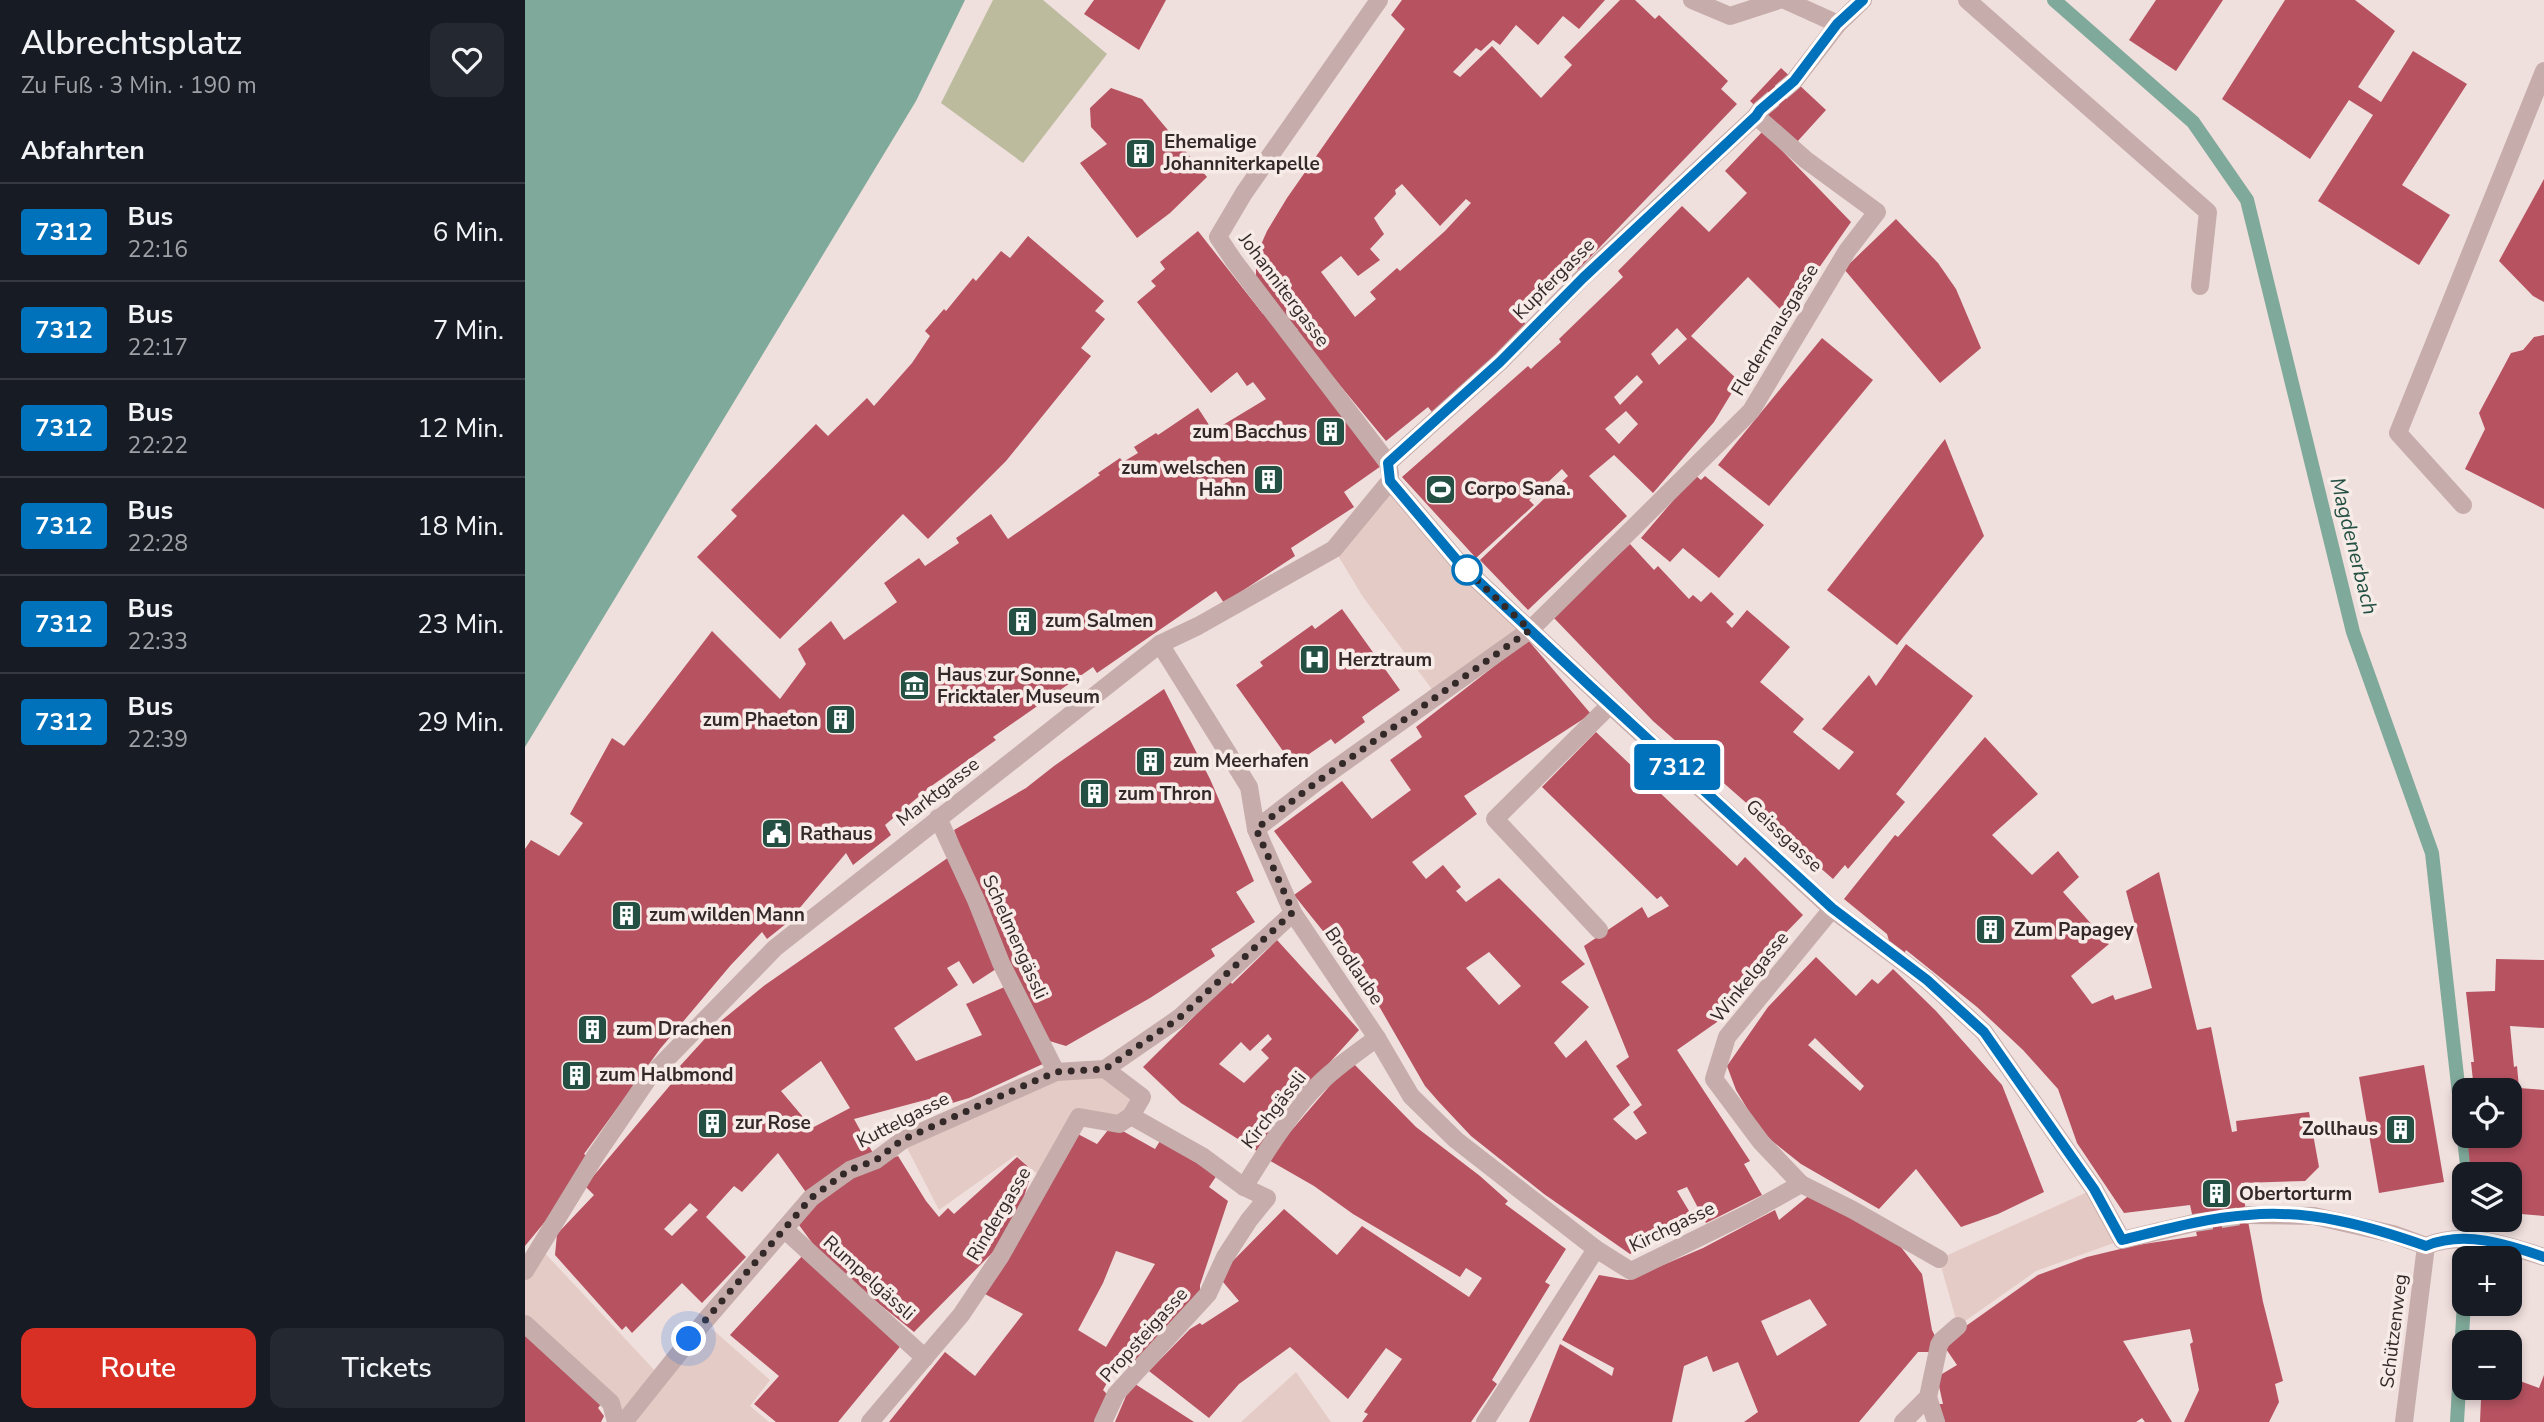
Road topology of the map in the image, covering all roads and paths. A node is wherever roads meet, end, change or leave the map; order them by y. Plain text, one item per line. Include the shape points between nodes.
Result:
1 (1379, 0) edge
2 (1692, 0) edge
3 (1779, 0) edge
4 (1785, 0) edge
5 (1863, 0) edge
6 (1968, 0) edge
7 (1837, 24) junction
8 (2544, 71) edge
9 (1794, 81) tunnel mouth
10 (1758, 113) joint
11 (2200, 286) dead end
12 (1389, 472) junction
13 (2463, 505) dead end
14 (1530, 630) junction
15 (1160, 644) junction
16 (1610, 705) junction
17 (938, 818) junction
18 (1256, 829) junction
19 (1832, 908) junction
20 (1293, 912) junction
21 (1599, 930) dead end
22 (1377, 1038) junction
23 (1105, 1069) junction
24 (1056, 1072) junction
25 (1131, 1116) junction
26 (1801, 1184) junction
27 (1244, 1186) junction
28 (2248, 1215) tunnel mouth
29 (2194, 1223) tunnel mouth
30 (785, 1229) junction
31 (2434, 1242) junction
32 (1596, 1249) junction
33 (2544, 1257) edge
34 (1939, 1259) dead end
35 (525, 1271) edge
36 (525, 1324) edge
37 (1958, 1326) dead end
38 (925, 1358) junction
39 (1928, 1397) junction
40 (616, 1422) edge
41 (624, 1422) edge
42 (870, 1422) edge
43 (1103, 1422) edge
44 (1485, 1422) edge
45 (1903, 1422) edge
46 (1936, 1422) edge
47 (2404, 1422) edge

1 - 12 street, Johannitergasse via 1218,237
2 - 3 street via 1730,16
4 - 7 street
5 - 7 street
6 - 11 street via 2208,212
7 - 9 street
8 - 13 street via 2398,433
10 - 12 street, Kupfergasse via 1583,278
10 - 14 street, Fledermausgasse via 1806,160 1877,212 1847,251 1751,411
12 - 14 street, Geissgasse via 1461,565
12 - 15 street, Marktgasse via 1334,549
14 - 16 street, Geissgasse
14 - 18 street
15 - 17 street, Marktgasse
15 - 18 street, Brodlaube via 1249,787
16 - 19 street, Geissgasse
16 - 21 street via 1495,819
17 - 24 street, Schelmengässli via 1001,963
17 - 35 street, Marktgasse via 775,948 650,1076
18 - 20 street, Brodlaube
19 - 26 street, Winkelgasse via 1727,1037 1714,1079 1761,1142
19 - 29 street, Geissgasse via 1927,980 1984,1032 2094,1189 2122,1240
20 - 22 street, Brodlaube
20 - 23 street via 1179,1018
22 - 27 street, Kirchgässli via 1310,1092
22 - 32 street, Brodlaube via 1411,1096 1457,1140
23 - 24 street, Kuttelgasse
23 - 25 street via 1142,1097
24 - 30 street, Kuttelgasse via 902,1140 876,1160 849,1170 811,1198
25 - 27 street, Propsteigasse
25 - 38 street, Rindergasse via 1119,1124 1079,1117 1000,1257
26 - 32 street, Kirchgasse via 1631,1271
26 - 34 street, Winkelgasse
27 - 43 street, Propsteigasse via 1267,1198 1224,1257 1208,1294 1116,1394
28 - 31 street via 2315,1216
30 - 38 street, Rumpelgässli
30 - 41 street, Kuttelgasse
31 - 33 street via 2500,1242
31 - 47 street, Schützenweg
32 - 44 street
36 - 40 street via 611,1403
37 - 39 street via 1939,1345
38 - 42 street, Rindergasse
39 - 45 street
39 - 46 street

